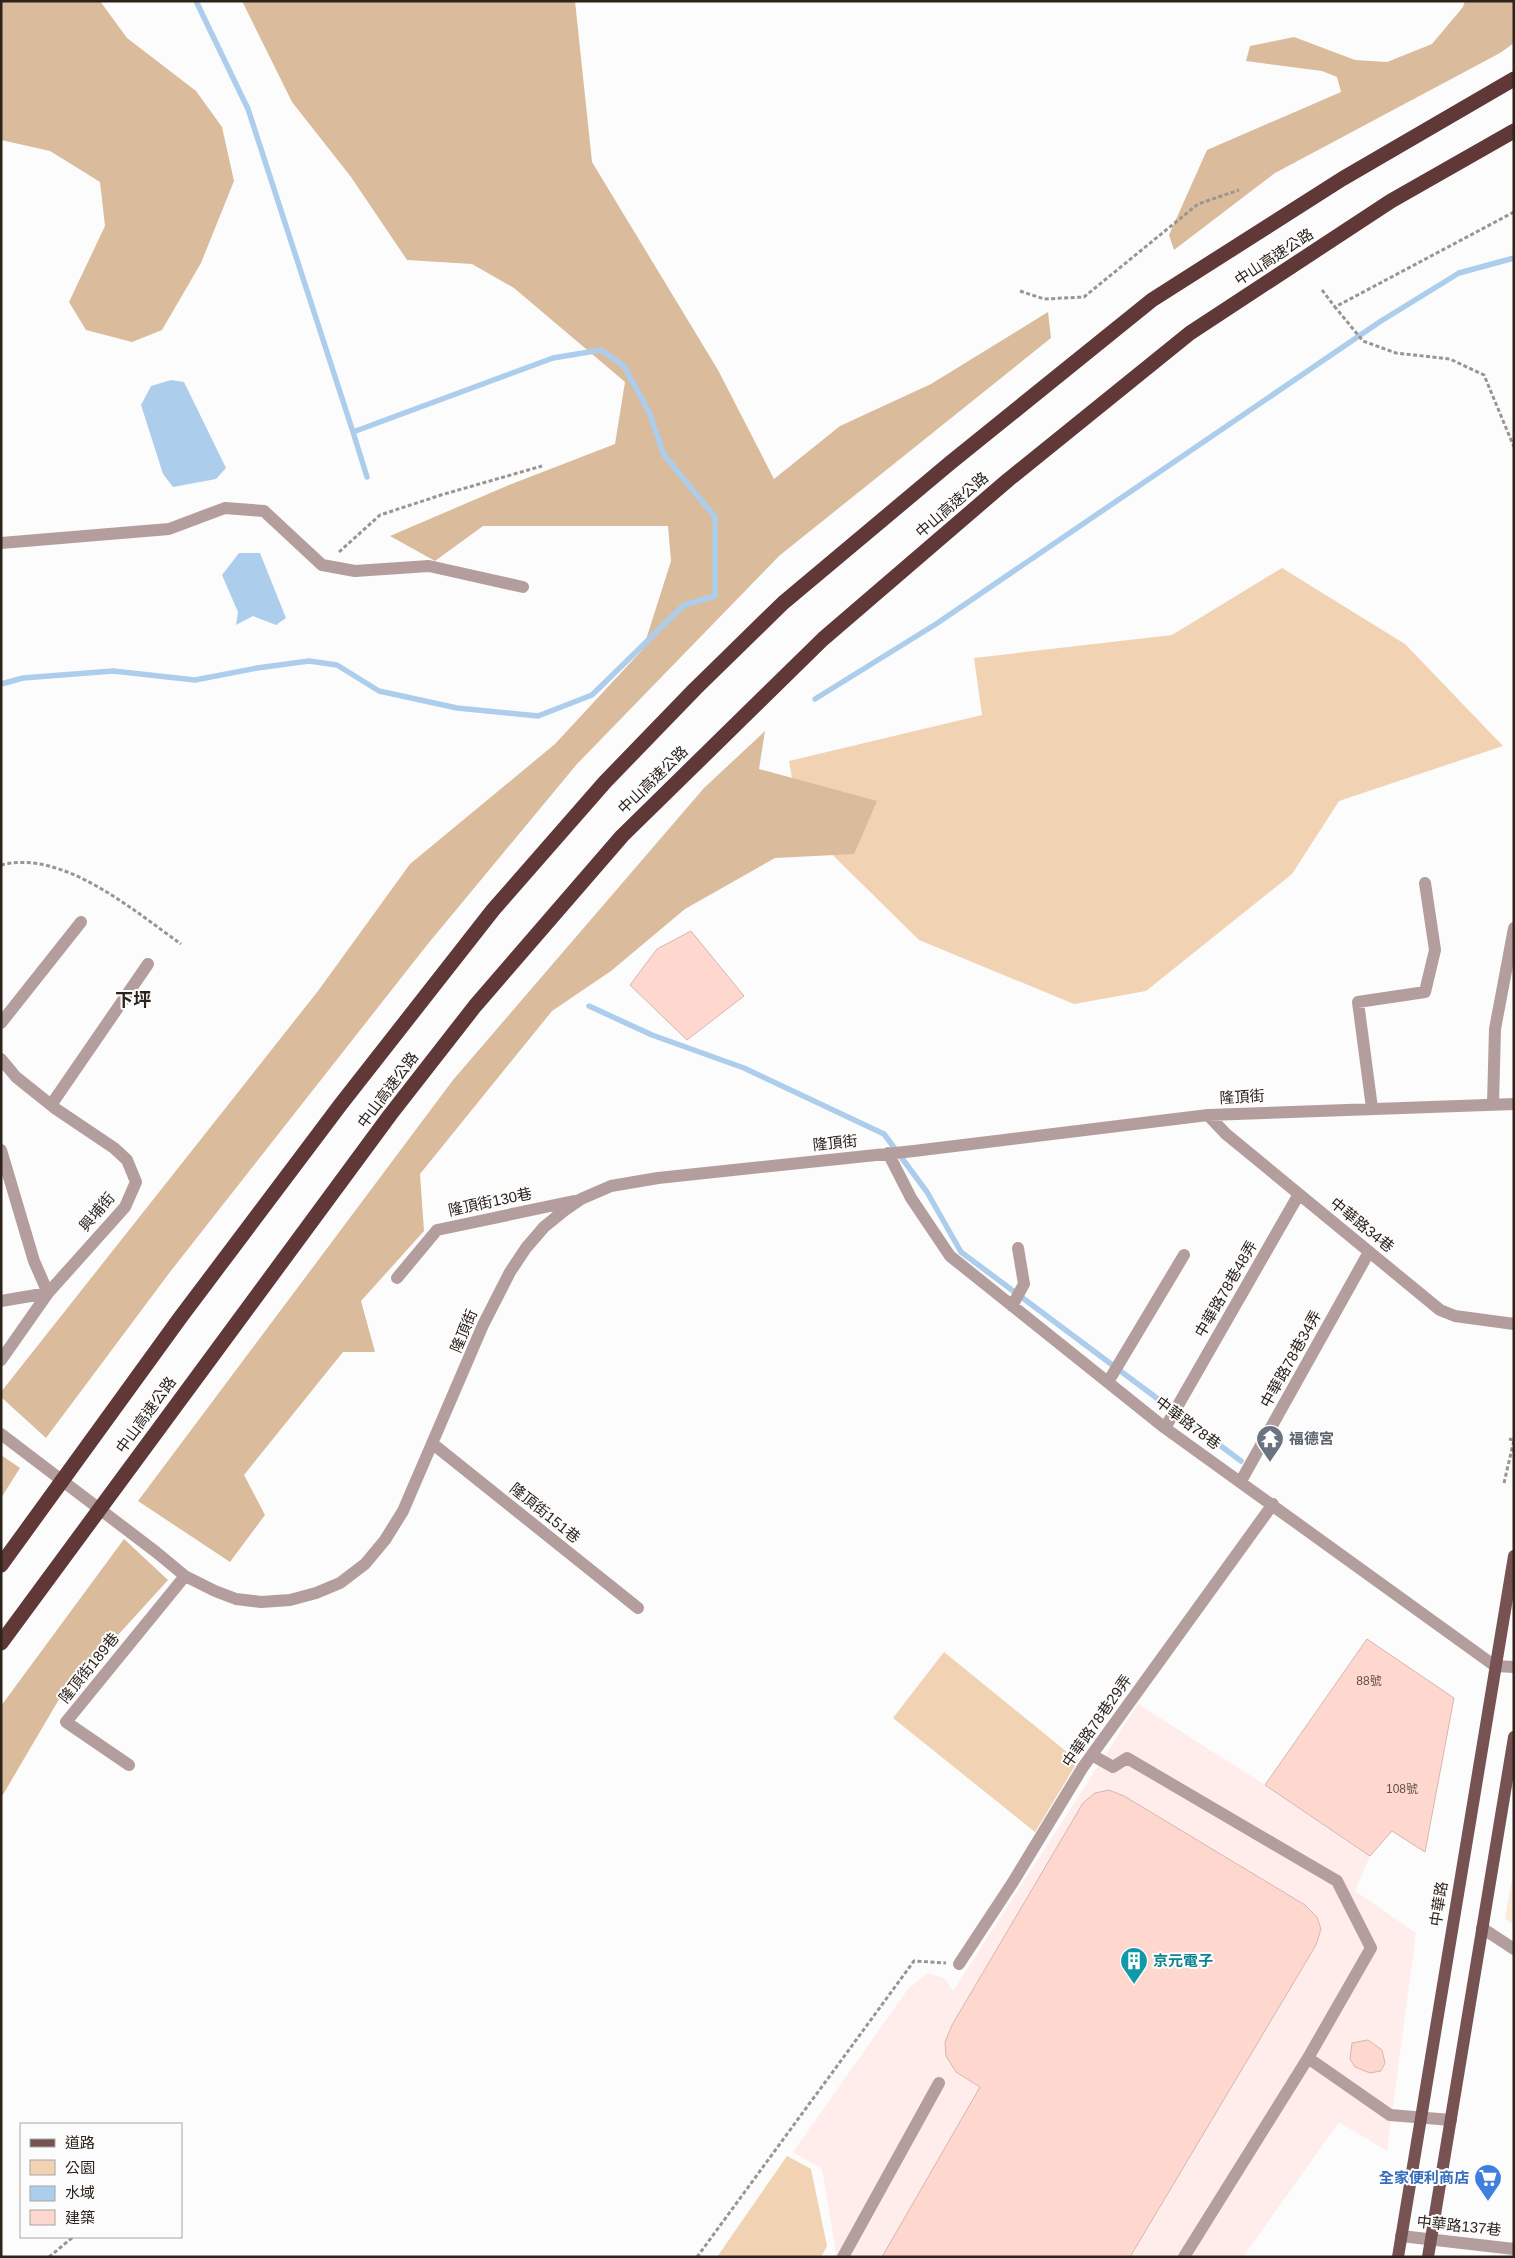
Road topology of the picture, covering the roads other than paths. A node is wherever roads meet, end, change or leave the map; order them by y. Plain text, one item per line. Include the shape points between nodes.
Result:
1 (1514, 79) edge
2 (1514, 132) edge
3 (1, 544) edge
4 (523, 587) dead end
5 (1425, 883) dead end
6 (81, 922) dead end
7 (1514, 928) edge
8 (148, 964) dead end
9 (1, 1024) edge
10 (1, 1059) edge
11 (1493, 1104) junction
12 (1514, 1104) edge
13 (51, 1105) junction
14 (1372, 1108) junction
15 (1208, 1115) junction
16 (1, 1150) edge
17 (888, 1154) junction
18 (1299, 1194) junction
19 (581, 1200) junction
20 (1018, 1248) dead end
21 (1370, 1252) junction
22 (1184, 1255) dead end
23 (397, 1278) dead end
24 (48, 1292) junction
25 (1, 1301) edge
26 (1013, 1305) junction
27 (1514, 1324) edge
28 (1, 1360) edge
29 (1109, 1381) junction
30 (1165, 1428) junction
31 (1, 1434) edge
32 (432, 1444) junction
33 (1241, 1481) junction
34 (1273, 1504) junction
35 (1513, 1560) edge
36 (1, 1565) edge
37 (185, 1576) junction
38 (638, 1608) dead end
39 (1, 1643) edge
40 (1495, 1666) junction
41 (1514, 1667) edge
42 (1514, 1737) edge
43 (1092, 1754) junction
44 (129, 1765) dead end
45 (1482, 1928) junction
46 (1514, 1949) edge
47 (959, 1964) road end
48 (1308, 2058) junction
49 (939, 2083) dead end
50 (1421, 2116) junction
51 (1451, 2120) junction
52 (1401, 2236) junction
53 (1432, 2240) junction
54 (1514, 2249) edge
55 (843, 2257) edge
56 (1184, 2257) edge
57 (1398, 2257) edge
58 (1428, 2257) edge

1 - 36 highway, 中山高速公路 via 1342,179 1152,300 783,603 702,682 605,782 493,910 216,1270
2 - 39 highway, 中山高速公路 via 1391,201 1190,333 1008,480 823,639 622,836 475,1006 390,1115
3 - 4 street via 169,528 225,508 264,511 322,565 355,571 429,566
5 - 14 street via 1435,950 1425,992 1358,1002
6 - 9 street
7 - 11 street via 1495,1029
8 - 13 street
10 - 13 street, 興埔街 via 16,1077
11 - 12 street, 隆頂街
11 - 14 street, 隆頂街
13 - 24 street, 興埔街 via 128,1160 136,1182 125,1207
14 - 15 street, 隆頂街
15 - 17 street, 隆頂街
15 - 18 street, 中華路34巷 via 1226,1134
16 - 24 street via 34,1262
17 - 19 street, 隆頂街 via 658,1178 611,1186
17 - 26 street, 中華路78巷 via 911,1198 950,1256
18 - 21 street, 中華路34巷
18 - 30 street, 中華路78巷48弄
19 - 23 street, 隆頂街130巷 via 437,1230
19 - 32 street, 隆頂街 via 544,1227 510,1272 483,1325
20 - 26 street via 1024,1284
21 - 27 street, 中華路34巷 via 1440,1310 1455,1316
21 - 33 street, 中華路78巷34弄
22 - 29 street
24 - 25 street
24 - 28 street, 興埔街
26 - 29 street, 中華路78巷
29 - 30 street, 中華路78巷
30 - 33 street, 中華路78巷
31 - 37 street, 隆頂街
32 - 37 street, 隆頂街 via 402,1511 385,1540 365,1564 340,1583 316,1594 261,1602 229,1596
32 - 38 street, 隆頂街151巷
33 - 34 street, 中華路78巷
34 - 40 street, 中華路78巷
34 - 43 street, 中華路78巷29弄
35 - 40 main road, 中華路
37 - 44 street, 隆頂街189巷 via 66,1722
40 - 41 street
40 - 50 main road, 中華路
42 - 45 main road
43 - 47 street, 中華路78巷29弄
43 - 48 street via 1113,1768 1127,1758 1337,1881 1370,1948
45 - 46 street
45 - 51 main road
48 - 50 street via 1390,2115
48 - 56 street
49 - 55 street
50 - 51 street
50 - 52 main road, 中華路
51 - 53 main road
52 - 53 street, 中華路137巷
52 - 57 main road, 中華路
53 - 54 street, 中華路137巷
53 - 58 main road

